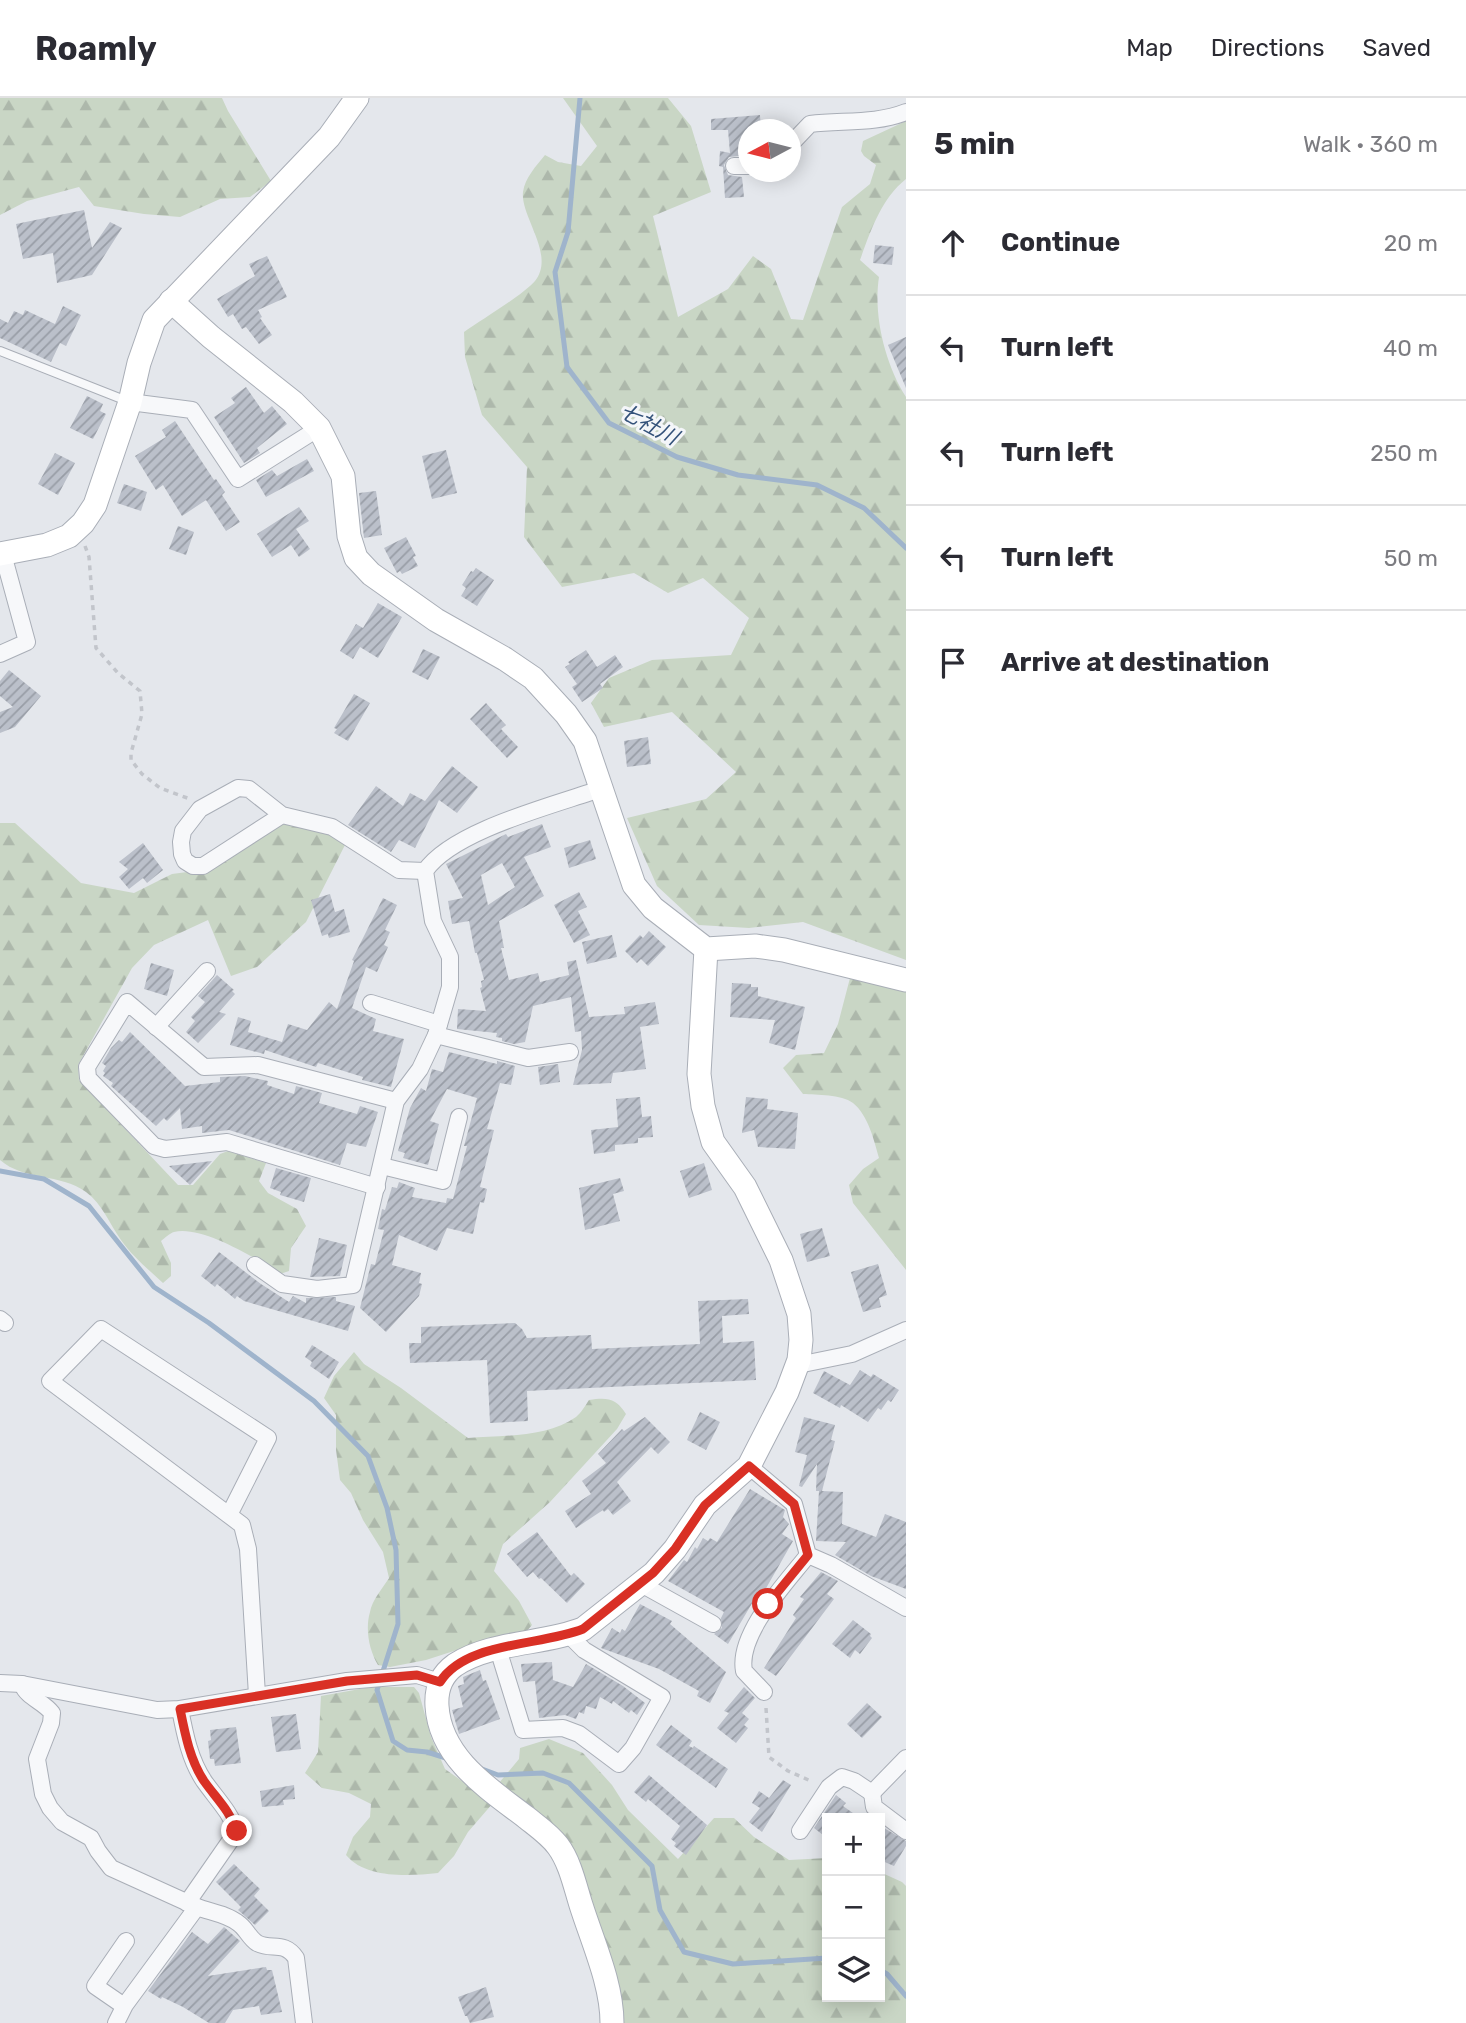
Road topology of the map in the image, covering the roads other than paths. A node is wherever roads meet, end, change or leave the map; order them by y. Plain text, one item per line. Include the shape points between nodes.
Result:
1 (357, 98) edge
2 (906, 112) edge
3 (801, 133) edge
4 (171, 301) junction
5 (0, 351) edge
6 (130, 402) junction
7 (319, 428) junction
8 (1, 554) edge
9 (0, 654) edge
10 (603, 788) junction
11 (282, 815) junction
12 (425, 871) junction
13 (706, 949) junction
14 (207, 971) dead end
15 (906, 980) edge
16 (371, 1003) dead end
17 (156, 1027) junction
18 (438, 1029) junction
19 (570, 1052) dead end
20 (396, 1101) junction
21 (459, 1117) dead end
22 (382, 1166) junction
23 (377, 1187) junction
24 (255, 1265) dead end
25 (906, 1330) edge
26 (798, 1365) junction
27 (749, 1466) junction
28 (229, 1515) junction
29 (808, 1555) junction
30 (640, 1584) junction
31 (906, 1608) edge
32 (713, 1624) dead end
33 (569, 1635) junction
34 (498, 1649) junction
35 (440, 1682) junction
36 (0, 1683) edge
37 (22, 1684) junction
38 (764, 1692) road end
39 (257, 1695) junction
40 (180, 1709) junction
41 (906, 1758) edge
42 (872, 1793) junction
43 (800, 1831) dead end
44 (906, 1831) edge
45 (192, 1905) junction
46 (126, 1941) dead end
47 (124, 2006) junction
48 (116, 2023) edge
49 (304, 2023) edge
50 (612, 2023) edge

1 - 4 street via 329,136
2 - 3 street via 881,121 810,124
4 - 6 street via 154,320
4 - 7 street
5 - 6 lane
6 - 7 street via 192,410 238,479
6 - 8 street via 95,505 83,523 69,536 47,545
7 - 10 street via 343,476 356,558 416,607 533,678 585,741
8 - 9 street via 27,642
10 - 12 street via 487,829 441,853
10 - 13 street via 634,885 653,908
11 - 11 street via 249,789 238,788 200,809 184,831 185,861 193,866 212,862
11 - 12 street via 332,827 399,870
12 - 18 street via 433,921 450,957 450,987
13 - 15 street via 755,946 784,950
13 - 26 street via 699,1073 703,1106 713,1142 745,1186 786,1272 799,1314
14 - 17 street
16 - 18 street
17 - 20 street via 204,1068 258,1065
17 - 23 street via 127,1002 87,1067 88,1078 154,1146 164,1149 227,1142
18 - 19 street via 528,1058
18 - 20 street via 420,1069
20 - 22 street
21 - 22 street via 443,1181
22 - 23 street
23 - 24 street via 353,1285 317,1289 282,1284
25 - 26 street via 852,1354
26 - 27 street
27 - 29 street via 794,1504
27 - 30 street via 705,1505 675,1549
28 - 28 street via 50,1381 101,1329 268,1438
28 - 39 street via 242,1525 248,1549
29 - 31 street
29 - 38 street via 768,1604 744,1651 744,1671
30 - 32 street
30 - 33 street via 595,1622
33 - 34 street
33 - 34 street via 584,1650 662,1697 619,1764 579,1734 563,1728 523,1730
34 - 35 street via 454,1666
35 - 39 street via 417,1675
35 - 50 street via 437,1696 444,1739 477,1779 558,1846 594,1946
36 - 37 street
37 - 40 street via 157,1710
37 - 45 street via 25,1693 52,1713 37,1759 50,1808 62,1822 91,1838 111,1868
39 - 40 street
40 - 45 street via 194,1762 237,1831
41 - 42 street
42 - 43 street via 842,1777 829,1787
42 - 44 street via 874,1807
45 - 47 street
45 - 49 street via 241,1924 261,1945 292,1951
46 - 47 street via 95,1986
47 - 48 street

